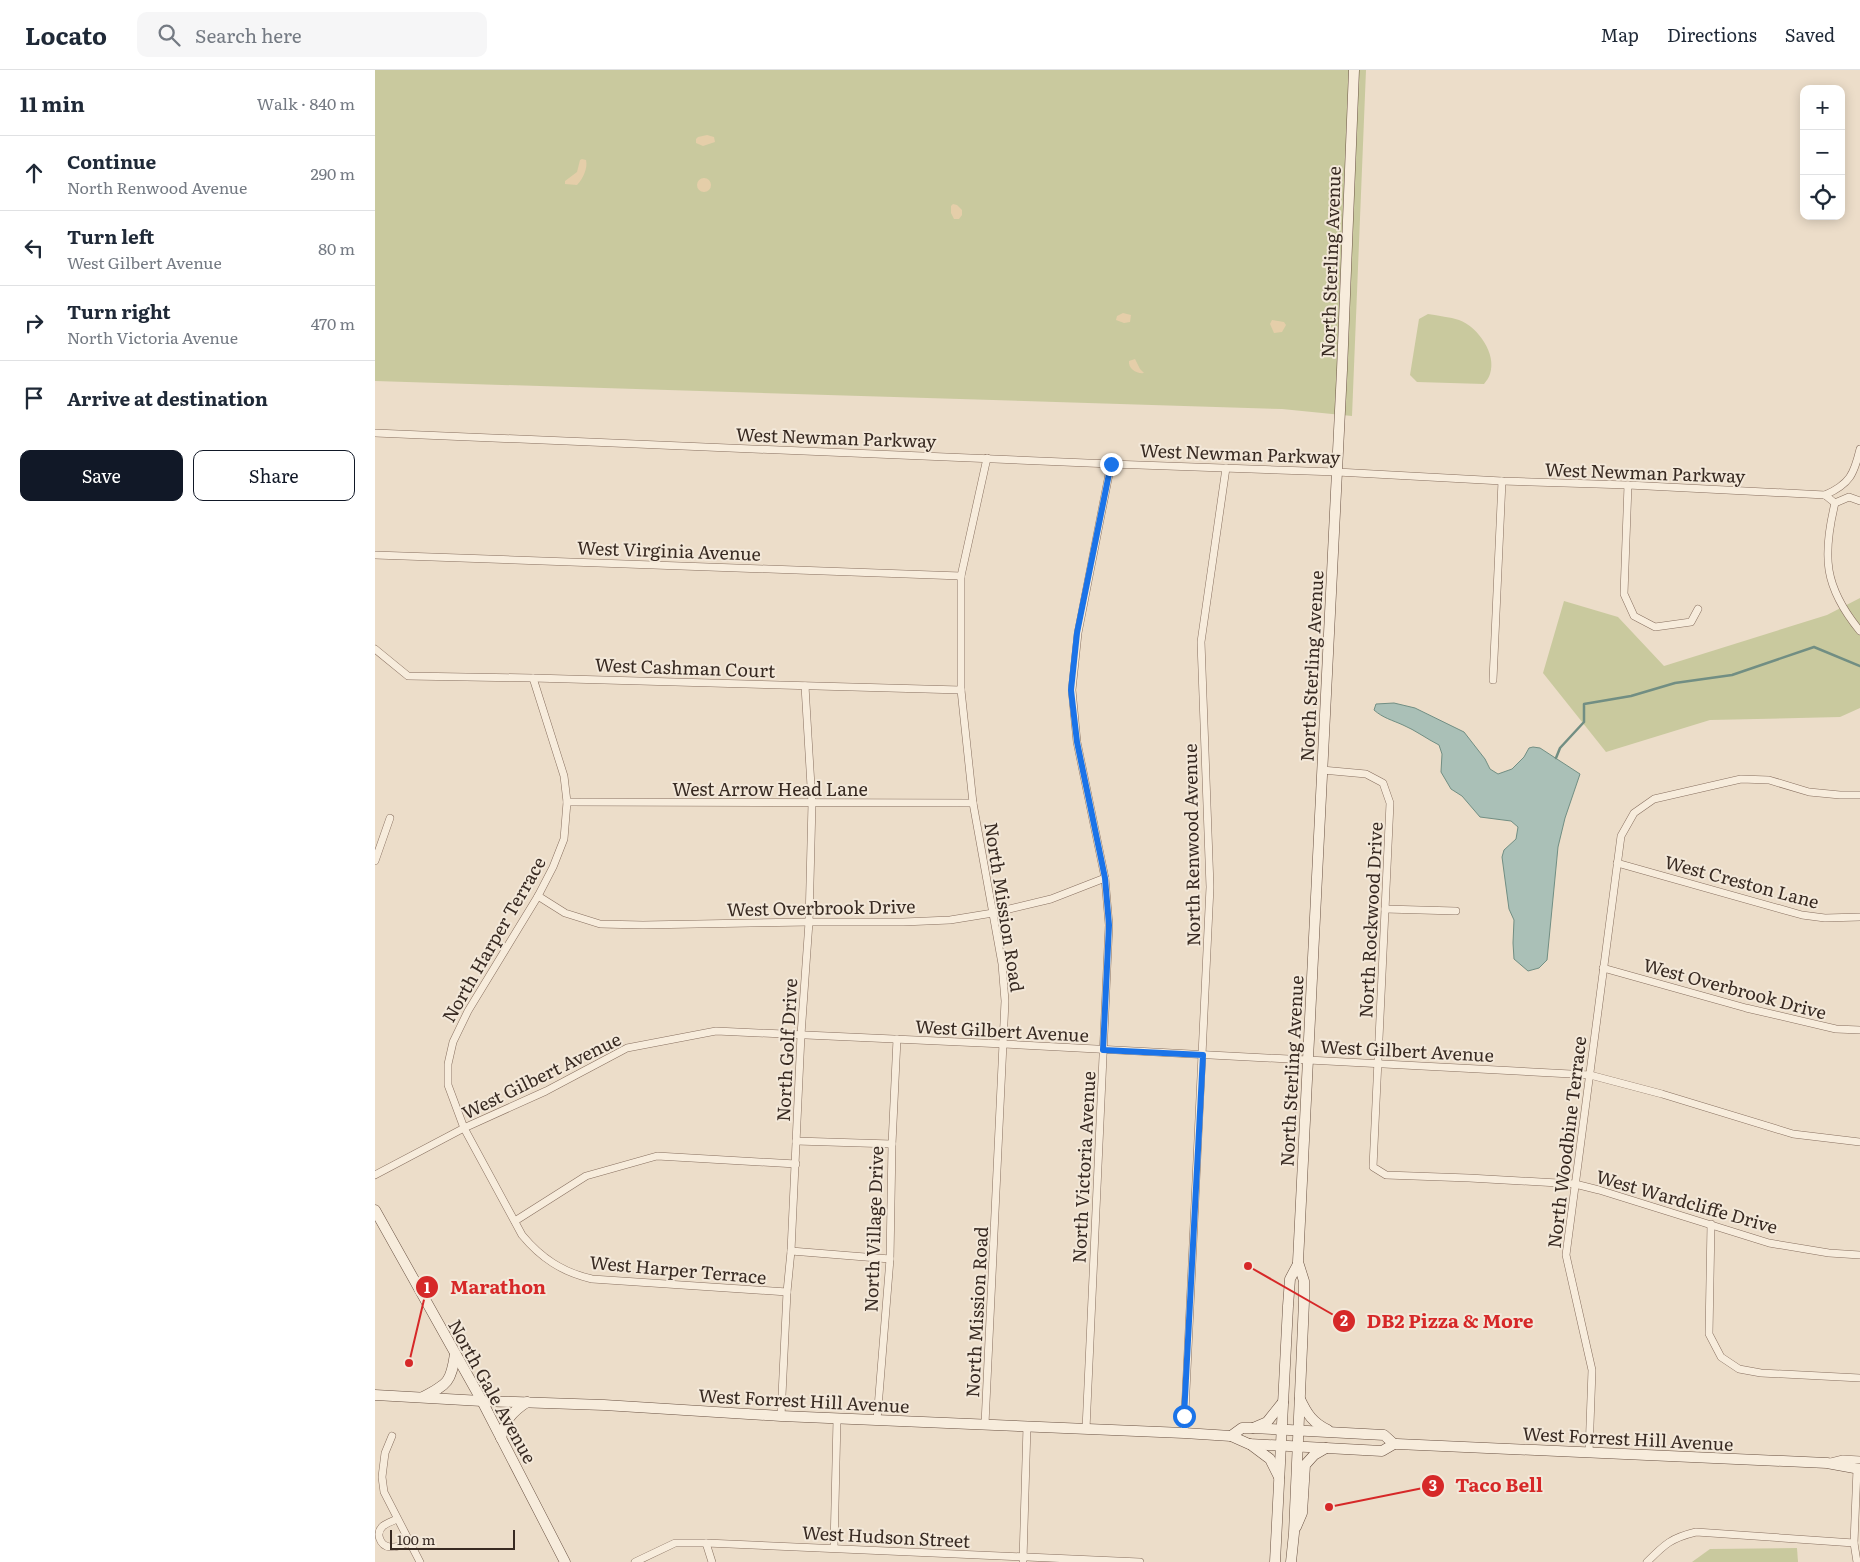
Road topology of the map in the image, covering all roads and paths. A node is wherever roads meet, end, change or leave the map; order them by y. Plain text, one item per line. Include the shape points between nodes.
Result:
1 (1354, 70) edge
2 (375, 433) edge
3 (1860, 449) edge
4 (987, 458) junction
5 (1111, 464) junction
6 (1226, 468) junction
7 (1337, 472) junction
8 (1502, 481) junction
9 (1628, 485) junction
10 (1825, 495) junction
11 (1860, 501) edge
12 (1835, 503) junction
13 (375, 554) edge
14 (961, 576) junction
15 (1699, 609) dead end
16 (1860, 631) edge
17 (375, 649) edge
18 (533, 678) junction
19 (1493, 680) dead end
20 (805, 686) junction
21 (961, 690) junction
22 (1323, 770) junction
23 (1860, 795) edge
24 (567, 802) junction
25 (812, 803) junction
26 (973, 803) junction
27 (390, 818) dead end
28 (375, 861) edge
29 (1617, 863) junction
30 (1105, 878) junction
31 (538, 896) junction
32 (1385, 909) junction
33 (1455, 911) dead end
34 (993, 913) junction
35 (1860, 917) edge
36 (809, 922) junction
37 (1603, 968) junction
38 (1860, 1030) edge
39 (801, 1035) junction
40 (897, 1040) junction
41 (1004, 1044) junction
42 (1103, 1050) junction
43 (1203, 1055) junction
44 (1307, 1060) junction
45 (1379, 1064) junction
46 (1590, 1075) junction
47 (464, 1128) junction
48 (797, 1141) junction
49 (1860, 1142) edge
50 (892, 1144) junction
51 (796, 1164) junction
52 (375, 1175) edge
53 (1386, 1175) joint
54 (1575, 1184) junction
55 (375, 1210) edge
56 (515, 1221) junction
57 (1711, 1224) junction
58 (791, 1251) junction
59 (1860, 1255) edge
60 (890, 1259) junction
61 (1298, 1264) junction
62 (787, 1292) junction
63 (455, 1354) junction
64 (1860, 1378) edge
65 (375, 1395) edge
66 (423, 1397) junction
67 (1300, 1399) junction
68 (483, 1401) junction
69 (1284, 1401) junction
70 (527, 1402) junction
71 (781, 1416) junction
72 (837, 1418) junction
73 (877, 1420) junction
74 (985, 1424) junction
75 (1027, 1426) junction
76 (1253, 1428) junction
77 (1086, 1429) junction
78 (1282, 1430) junction
79 (1298, 1430) junction
80 (1334, 1432) junction
81 (1184, 1433) junction
82 (393, 1436) dead end
83 (1231, 1436) junction
84 (501, 1438) junction
85 (1249, 1444) junction
86 (1394, 1444) junction
87 (1281, 1446) junction
88 (1298, 1447) junction
89 (1327, 1448) junction
90 (1589, 1452) junction
91 (1859, 1466) edge
92 (1280, 1480) junction
93 (397, 1519) junction
94 (1294, 1533) junction
95 (409, 1542) junction
96 (706, 1543) junction
97 (1854, 1543) junction
98 (834, 1548) junction
99 (1023, 1560) edge
100 (420, 1562) edge
101 (565, 1562) edge
102 (635, 1562) edge
103 (712, 1562) edge
104 (1140, 1562) edge
105 (1275, 1562) edge
106 (1291, 1562) edge
107 (1647, 1562) edge
108 (1857, 1562) edge

1 - 7 main road, North Sterling Avenue
2 - 4 street, West Newman Parkway
3 - 10 street via 1855,471 1845,484
4 - 5 street, West Newman Parkway
4 - 14 street, North Mission Road
5 - 6 street, West Newman Parkway
5 - 30 street, North Victoria Avenue via 1077,633 1071,690 1077,742
6 - 7 street, West Newman Parkway
6 - 43 street, North Renwood Avenue via 1201,642 1210,887
7 - 8 street, West Newman Parkway
7 - 22 main road, North Sterling Avenue
8 - 9 street, West Newman Parkway
8 - 19 street
9 - 10 street, West Newman Parkway
9 - 15 street via 1623,594 1634,616 1655,627 1691,622
10 - 12 street
11 - 12 street via 1849,497
12 - 16 street via 1827,548 1829,572 1833,590
13 - 14 street, West Virginia Avenue
14 - 21 street, North Mission Road
17 - 18 street, West Cashman Court via 407,676
18 - 20 street, West Cashman Court
18 - 24 street, North Harper Terrace via 564,776
20 - 21 street, West Cashman Court
20 - 25 street, North Golf Drive
21 - 26 street, North Mission Road
22 - 32 street, North Rockwood Drive via 1366,774 1383,783 1390,802
22 - 44 main road, North Sterling Avenue
23 - 29 street, North Woodbine Terrace via 1809,792 1769,780 1741,778 1654,799 1635,813 1621,836
24 - 25 street, West Arrow Head Lane
24 - 31 street, North Harper Terrace via 564,839
25 - 26 street, West Arrow Head Lane
25 - 36 street, North Golf Drive
26 - 34 street, North Mission Road
27 - 28 street
29 - 35 street, West Creston Lane via 1802,915
29 - 37 street, North Woodbine Terrace
30 - 34 street, West Overbrook Drive via 1051,899
30 - 42 street, North Victoria Avenue via 1109,925
31 - 36 street, West Overbrook Drive via 565,913 600,924
31 - 47 street, North Harper Terrace via 468,1011 453,1042 448,1085
32 - 33 street
32 - 45 street, North Rockwood Drive
34 - 36 street, West Overbrook Drive via 931,921
34 - 41 street, North Mission Road via 1005,1001
36 - 39 street, North Golf Drive
37 - 38 street, West Overbrook Drive via 1773,1015 1836,1030
37 - 46 street, North Woodbine Terrace
39 - 40 street, West Gilbert Avenue
39 - 47 street, West Gilbert Avenue via 716,1031 627,1048 546,1091
39 - 48 street, North Golf Drive
40 - 41 street, West Gilbert Avenue
40 - 50 street, North Village Drive
41 - 42 street, West Gilbert Avenue
41 - 74 street, North Mission Road
42 - 43 street, West Gilbert Avenue
42 - 77 street, North Victoria Avenue
43 - 44 street, West Gilbert Avenue
43 - 81 street, North Renwood Avenue
44 - 45 street, West Gilbert Avenue
44 - 61 main road, North Sterling Avenue
45 - 46 street, West Gilbert Avenue
45 - 53 street, North Rockwood Drive via 1373,1167
46 - 49 street, West Gilbert Avenue via 1793,1134
46 - 54 street, North Woodbine Terrace
47 - 52 street, West Gilbert Avenue
47 - 56 street, West Harper Terrace
48 - 50 street
48 - 51 street, North Golf Drive
50 - 60 street, North Village Drive
51 - 56 street via 657,1156 586,1176
51 - 58 street, North Golf Drive
53 - 54 street, West Wardcliffe Drive
54 - 57 street, West Wardcliffe Drive
54 - 90 street, North Woodbine Terrace via 1566,1255 1592,1370
55 - 63 main road, North Gale Avenue
56 - 62 street, West Harper Terrace via 534,1249 549,1262 578,1276
57 - 59 street, West Wardcliffe Drive via 1769,1242
57 - 64 street via 1709,1334 1721,1357 1739,1369 1761,1373
58 - 60 street
58 - 62 street, North Golf Drive
60 - 73 street, North Village Drive
61 - 67 main road, North Sterling Avenue via 1304,1281
61 - 69 main road, North Sterling Avenue via 1290,1280
62 - 71 street, North Golf Drive
63 - 66 main road via 452,1374 443,1386
63 - 68 main road, North Gale Avenue
65 - 66 main road, West Forrest Hill Avenue
66 - 68 main road, West Forrest Hill Avenue
67 - 79 main road, North Sterling Avenue
67 - 80 main road via 1310,1418
68 - 70 main road, West Forrest Hill Avenue
68 - 84 main road, North Gale Avenue
69 - 76 main road via 1267,1422
69 - 78 main road, North Sterling Avenue
70 - 71 main road, West Forrest Hill Avenue
70 - 84 main road via 509,1416
71 - 72 main road, West Forrest Hill Avenue
72 - 73 main road, West Forrest Hill Avenue
72 - 98 street
73 - 74 main road, West Forrest Hill Avenue
74 - 75 main road, West Forrest Hill Avenue
75 - 77 main road, West Forrest Hill Avenue
75 - 99 street
76 - 78 main road, West Forrest Hill Avenue
76 - 83 main road, West Forrest Hill Avenue via 1242,1428
77 - 81 main road, West Forrest Hill Avenue
78 - 79 main road, West Forrest Hill Avenue
78 - 87 main road, North Sterling Avenue
79 - 80 main road, West Forrest Hill Avenue
79 - 88 main road, North Sterling Avenue
80 - 86 main road, West Forrest Hill Avenue via 1384,1435
81 - 83 main road, West Forrest Hill Avenue
82 - 93 street via 385,1454 382,1482
83 - 85 main road, West Forrest Hill Avenue
84 - 101 main road, North Gale Avenue
85 - 87 main road, West Forrest Hill Avenue
85 - 92 main road via 1270,1459
86 - 89 main road, West Forrest Hill Avenue via 1382,1450
86 - 90 main road, West Forrest Hill Avenue
87 - 88 main road, West Forrest Hill Avenue
87 - 92 main road, North Sterling Avenue
88 - 89 main road, West Forrest Hill Avenue
88 - 94 main road, North Sterling Avenue
89 - 94 main road via 1305,1464 1303,1512
90 - 91 main road, West Forrest Hill Avenue
91 - 97 street
92 - 105 main road, North Sterling Avenue
93 - 95 street
93 - 95 street via 382,1527 380,1540 389,1547
94 - 106 main road, North Sterling Avenue
95 - 100 street
96 - 98 street, West Hudson Street
96 - 102 street, West Hudson Street via 675,1543
96 - 103 street
97 - 107 street via 1696,1532 1677,1537
97 - 108 street
98 - 99 street, West Hudson Street
99 - 104 street, West Hudson Street

